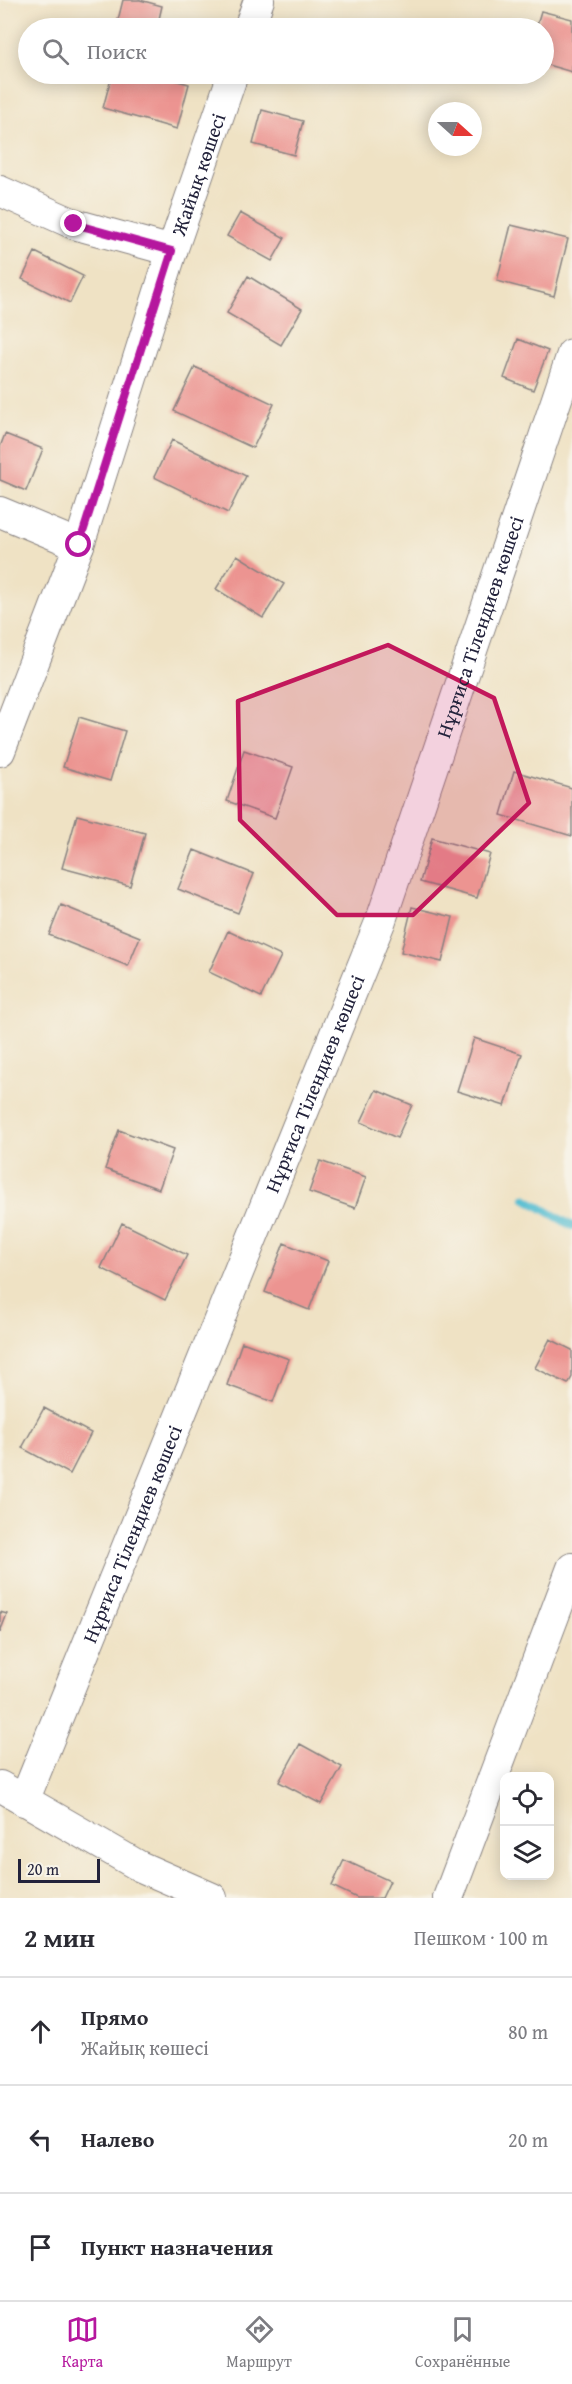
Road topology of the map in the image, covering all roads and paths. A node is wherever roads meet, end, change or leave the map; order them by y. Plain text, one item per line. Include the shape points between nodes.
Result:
1 (259, 0) edge
2 (253, 18) edge
3 (230, 84) edge
4 (0, 191) edge
5 (172, 251) junction
6 (572, 354) edge
7 (0, 512) edge
8 (79, 545) junction
9 (0, 750) edge
10 (572, 1568) edge
11 (12, 1793) edge
12 (212, 1898) edge
13 (448, 1898) edge

1 - 2 street
3 - 5 street, Жайық көшесі
4 - 5 street via 74,224
5 - 8 street, Жайық көшесі
6 - 11 street, Нұрғиса Тілендиев көшесі via 381,920
7 - 8 street
8 - 9 street, Жайық көшесі
10 - 13 street
11 - 12 street via 139,1866

